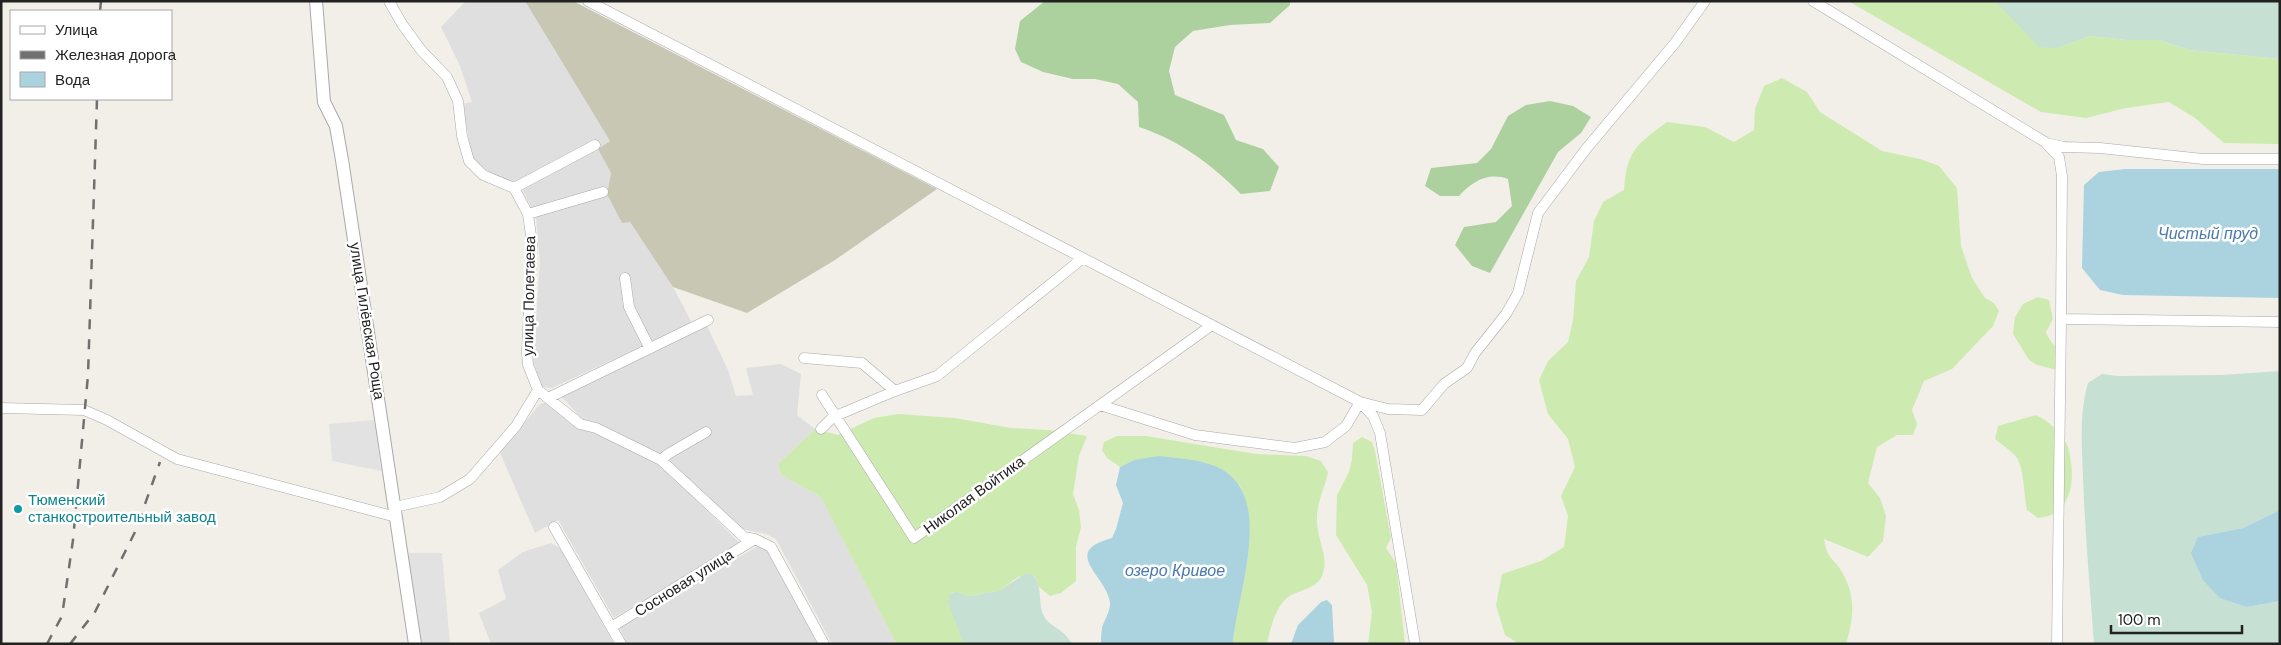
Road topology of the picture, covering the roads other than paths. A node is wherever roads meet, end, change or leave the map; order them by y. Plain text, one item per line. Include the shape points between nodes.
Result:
1 (316, 1) edge
2 (389, 1) edge
3 (588, 1) edge
4 (1705, 1) edge
5 (1813, 1) edge
6 (2044, 142) junction
7 (595, 145) dead end
8 (2280, 159) edge
9 (514, 188) junction
10 (603, 192) dead end
11 (528, 214) junction
12 (1084, 258) junction
13 (625, 278) dead end
14 (708, 320) dead end
15 (2060, 320) junction
16 (2280, 322) edge
17 (1212, 325) junction
18 (649, 347) junction
19 (804, 358) dead end
20 (538, 390) junction
21 (895, 391) junction
22 (822, 395) dead end
23 (548, 398) junction
24 (1360, 402) junction
25 (1100, 405) junction
26 (1, 408) edge
27 (835, 416) junction
28 (821, 429) dead end
29 (706, 432) dead end
30 (661, 460) junction
31 (395, 512) junction
32 (554, 528) dead end
33 (754, 539) junction
34 (613, 626) junction
35 (415, 644) edge
36 (621, 644) edge
37 (824, 644) edge
38 (1415, 644) edge
39 (2057, 644) edge

1 - 31 street, улица Гилёвская Роща via 324,102 336,126 342,160
2 - 9 street via 421,50 447,77 458,101 468,161 483,174
3 - 12 street
4 - 24 street via 1538,213 1518,293 1467,368 1444,384 1422,410 1388,409
5 - 6 street
6 - 8 street via 2064,147 2204,159
6 - 15 street via 2058,157 2062,176
7 - 9 street
9 - 11 street, улица Полетаева
10 - 11 street
11 - 20 street, улица Полетаева via 532,243 527,352 528,365
12 - 17 street
12 - 21 street via 937,376
13 - 18 street via 629,307
14 - 18 street
15 - 16 street
15 - 39 street
17 - 24 street
17 - 25 street
18 - 23 street
19 - 21 street via 862,363
20 - 23 street, улица Полетаева
20 - 31 street via 516,426 470,479 440,497
21 - 27 street
22 - 27 street, Николая Войтика
23 - 30 street, улица Полетаева via 580,424 596,428
24 - 25 street via 1346,426 1325,442 1294,448 1195,435
24 - 38 street via 1373,416 1380,433
25 - 27 street, Николая Войтика via 914,538
26 - 31 street via 84,410 177,459
27 - 28 street
29 - 30 street
30 - 33 street, улица Полетаева via 744,537
31 - 35 street, улица Гилёвская Роща
32 - 34 street
33 - 34 street, Сосновая улица
33 - 37 street, улица Полетаева via 771,547
34 - 36 street

